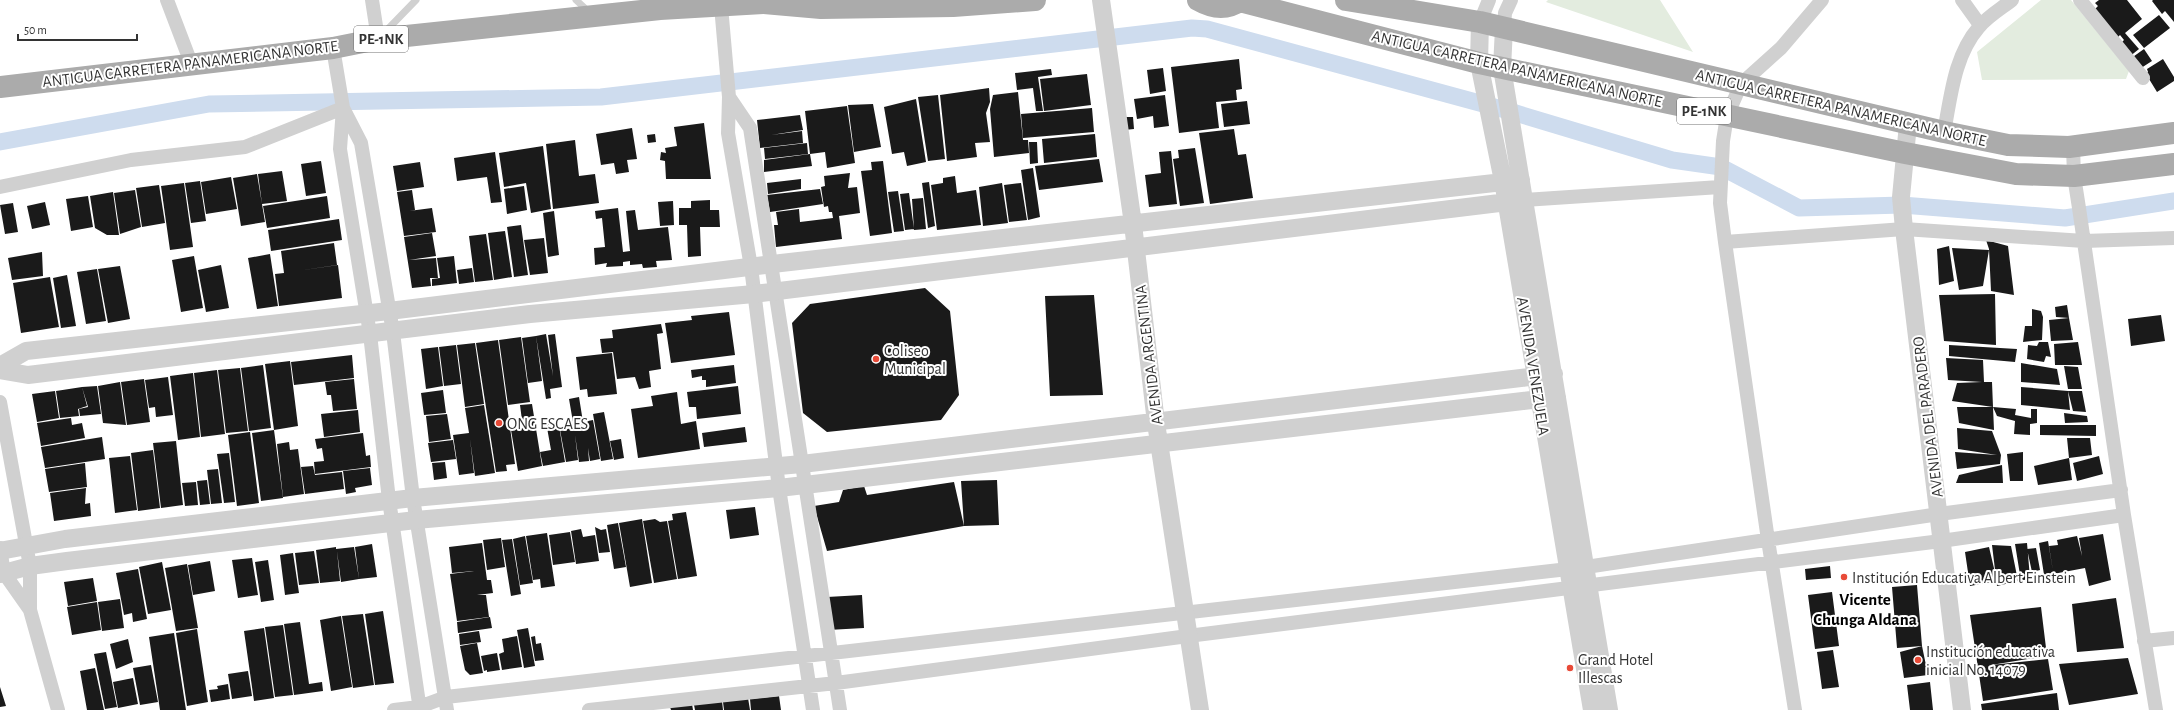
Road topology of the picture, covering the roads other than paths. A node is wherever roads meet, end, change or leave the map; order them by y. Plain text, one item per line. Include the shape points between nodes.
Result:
1 (167, 0) edge
2 (372, 0) edge
3 (416, 0) edge
4 (576, 0) edge
5 (1035, 0) edge
6 (1101, 0) edge
7 (1198, 0) edge
8 (1346, 0) edge
9 (1489, 0) edge
10 (1511, 0) edge
11 (1822, 0) edge
12 (1962, 0) edge
13 (2012, 0) edge
14 (2080, 0) edge
15 (772, 1) edge
16 (1241, 1) edge
17 (659, 4) edge
18 (721, 6) junction
19 (594, 16) junction
20 (1480, 22) junction
21 (1980, 25) junction
22 (1504, 28) junction
23 (378, 39) junction
24 (332, 48) junction
25 (191, 63) junction
26 (1479, 63) junction
27 (1502, 68) junction
28 (2143, 78) dead end
29 (1742, 84) junction
30 (0, 86) edge
31 (729, 97) junction
32 (343, 108) junction
33 (1727, 116) junction
34 (1908, 124) junction
35 (1944, 132) junction
36 (2174, 133) edge
37 (2073, 147) junction
38 (1905, 154) junction
39 (2174, 164) edge
40 (2074, 176) junction
41 (1521, 180) junction
42 (1503, 181) junction
43 (0, 187) edge
44 (1720, 187) junction
45 (1516, 201) junction
46 (1133, 224) junction
47 (1904, 229) junction
48 (2174, 238) edge
49 (2084, 241) junction
50 (1725, 242) junction
51 (1135, 246) junction
52 (771, 264) junction
53 (751, 268) junction
54 (775, 290) junction
55 (754, 294) junction
56 (389, 311) junction
57 (366, 314) junction
58 (393, 332) junction
59 (186, 334) junction
60 (370, 334) junction
61 (188, 355) junction
62 (0, 366) edge
63 (0, 370) edge
64 (1554, 374) junction
65 (1536, 376) junction
66 (1548, 398) junction
67 (0, 402) edge
68 (1156, 423) junction
69 (1159, 442) junction
70 (802, 464) junction
71 (777, 466) junction
72 (805, 484) junction
73 (779, 488) junction
74 (2121, 490) junction
75 (413, 498) junction
76 (389, 500) junction
77 (1939, 514) junction
78 (2124, 515) junction
79 (226, 519) junction
80 (416, 520) junction
81 (392, 523) junction
82 (1768, 540) junction
83 (228, 542) junction
84 (1941, 542) junction
85 (26, 545) junction
86 (0, 550) edge
87 (1771, 563) junction
88 (30, 566) junction
89 (1577, 568) junction
90 (2, 574) edge
91 (1580, 587) junction
92 (30, 610) junction
93 (1184, 612) junction
94 (1188, 636) junction
95 (2174, 638) edge
96 (2144, 641) junction
97 (832, 653) junction
98 (806, 656) junction
99 (836, 683) junction
100 (810, 686) junction
101 (446, 703) edge
102 (419, 708) edge
103 (58, 710) edge
104 (394, 710) edge
105 (589, 710) edge
106 (813, 710) edge
107 (840, 710) edge
108 (1200, 710) edge
109 (1592, 710) edge
110 (1609, 710) edge
111 (1795, 710) edge
112 (1962, 710) edge
113 (2156, 710) edge

1 - 25 street
2 - 23 street
3 - 23 lane
4 - 19 lane
5 - 15 main road, ANTIGUA CARRETERA PANAMERICANA NORTE / PE-1NK via 953,6 821,8
6 - 46 street, AVENIDA ARGENTINA
7 - 16 main road, PE-1NK via 1207,6 1219,8
8 - 20 main road, ANTIGUA CARRETERA PANAMERICANA NORTE / PE-1NK
9 - 20 street
10 - 22 street via 1505,13
11 - 29 street via 1781,48
12 - 21 street
13 - 21 street
14 - 28 street
15 - 18 main road, ANTIGUA CARRETERA PANAMERICANA NORTE / PE-1NK
16 - 26 main road, ANTIGUA CARRETERA PANAMERICANA NORTE / PE-1NK
17 - 18 main road, ANTIGUA CARRETERA PANAMERICANA NORTE / PE-1NK
17 - 19 main road, ANTIGUA CARRETERA PANAMERICANA NORTE / PE-1NK
18 - 31 street
19 - 23 main road, ANTIGUA CARRETERA PANAMERICANA NORTE / PE-1NK
20 - 22 main road, ANTIGUA CARRETERA PANAMERICANA NORTE / PE-1NK
20 - 26 street, AVENIDA VENEZUELA
21 - 35 street via 1967,42 1960,58
22 - 27 street, AVENIDA VENEZUELA
22 - 29 main road, ANTIGUA CARRETERA PANAMERICANA NORTE / PE-1NK
23 - 24 main road, ANTIGUA CARRETERA PANAMERICANA NORTE / PE-1NK
24 - 25 main road, ANTIGUA CARRETERA PANAMERICANA NORTE / PE-1NK
24 - 32 street
25 - 30 main road, ANTIGUA CARRETERA PANAMERICANA NORTE / PE-1NK
26 - 27 main road, ANTIGUA CARRETERA PANAMERICANA NORTE / PE-1NK
26 - 42 street, AVENIDA VENEZUELA
27 - 33 main road, ANTIGUA CARRETERA PANAMERICANA NORTE / PE-1NK
27 - 41 street, AVENIDA VENEZUELA
29 - 33 street
29 - 34 main road, ANTIGUA CARRETERA PANAMERICANA NORTE / PE-1NK
31 - 52 street via 750,128
31 - 53 street via 728,133
32 - 43 street via 245,147 131,160
32 - 56 street via 361,143
32 - 57 street via 340,149
33 - 38 main road, ANTIGUA CARRETERA PANAMERICANA NORTE / PE-1NK
33 - 44 street
34 - 35 main road, ANTIGUA CARRETERA PANAMERICANA NORTE / PE-1NK
34 - 38 street, AVENIDA DEL PARADERO
35 - 37 main road, ANTIGUA CARRETERA PANAMERICANA NORTE / PE-1NK via 2008,145
36 - 37 main road, ANTIGUA CARRETERA PANAMERICANA NORTE / PE-1NK
37 - 40 street
38 - 40 main road, ANTIGUA CARRETERA PANAMERICANA NORTE / PE-1NK via 2016,174
38 - 47 street, AVENIDA DEL PARADERO via 1901,196
39 - 40 main road, ANTIGUA CARRETERA PANAMERICANA NORTE / PE-1NK
40 - 49 street
41 - 42 street
41 - 45 street, AVENIDA VENEZUELA
42 - 45 street, AVENIDA VENEZUELA
42 - 46 street
44 - 45 street via 1673,188
44 - 50 street
45 - 51 street
45 - 64 street, AVENIDA VENEZUELA
45 - 65 street, AVENIDA VENEZUELA
46 - 51 street, AVENIDA ARGENTINA
46 - 52 street
47 - 49 street
47 - 50 street
47 - 77 street, AVENIDA DEL PARADERO
48 - 49 street
49 - 74 street
50 - 82 street
51 - 54 street
51 - 68 street, AVENIDA ARGENTINA
52 - 53 street
52 - 54 street
53 - 55 street
53 - 56 street
54 - 55 street
54 - 70 street
55 - 58 street via 530,314
55 - 71 street
56 - 57 street
56 - 58 street
57 - 59 street
57 - 60 street
58 - 60 street
58 - 75 street
59 - 61 street
59 - 62 street via 26,351
60 - 61 street
60 - 76 street
61 - 63 street via 28,375
64 - 65 street
64 - 66 street, AVENIDA VENEZUELA
65 - 66 street, AVENIDA VENEZUELA
65 - 68 street
66 - 69 street
66 - 89 street, AVENIDA VENEZUELA
67 - 85 street
68 - 69 street, AVENIDA ARGENTINA
68 - 70 street
69 - 72 street
69 - 93 street, AVENIDA ARGENTINA
70 - 71 street
70 - 72 street
71 - 73 street
71 - 75 street
72 - 73 street
72 - 97 street
73 - 80 street
73 - 98 street
74 - 77 street
74 - 78 street
75 - 76 street
75 - 80 street
76 - 79 street
76 - 81 street
77 - 82 street
77 - 84 street, AVENIDA DEL PARADERO
78 - 84 street
78 - 96 street
79 - 83 street
79 - 85 street
80 - 81 street
80 - 101 street
81 - 83 street
81 - 102 street
82 - 87 street
82 - 89 street
83 - 88 street
84 - 87 street
84 - 112 street, AVENIDA DEL PARADERO
85 - 86 street
85 - 88 street
86 - 90 street
87 - 91 street
87 - 111 street
88 - 90 street
88 - 92 street
89 - 91 street, AVENIDA VENEZUELA
89 - 93 street
90 - 92 street
91 - 94 street
91 - 109 street, AVENIDA VENEZUELA
91 - 110 street, AVENIDA VENEZUELA
92 - 103 street
93 - 94 street, AVENIDA ARGENTINA
93 - 97 street
94 - 99 street
94 - 108 street, AVENIDA ARGENTINA
95 - 96 street
96 - 113 street
97 - 98 street
97 - 99 street
98 - 100 street
98 - 101 street
99 - 100 street
99 - 107 street
100 - 105 street
100 - 106 street
101 - 102 street
102 - 104 street

